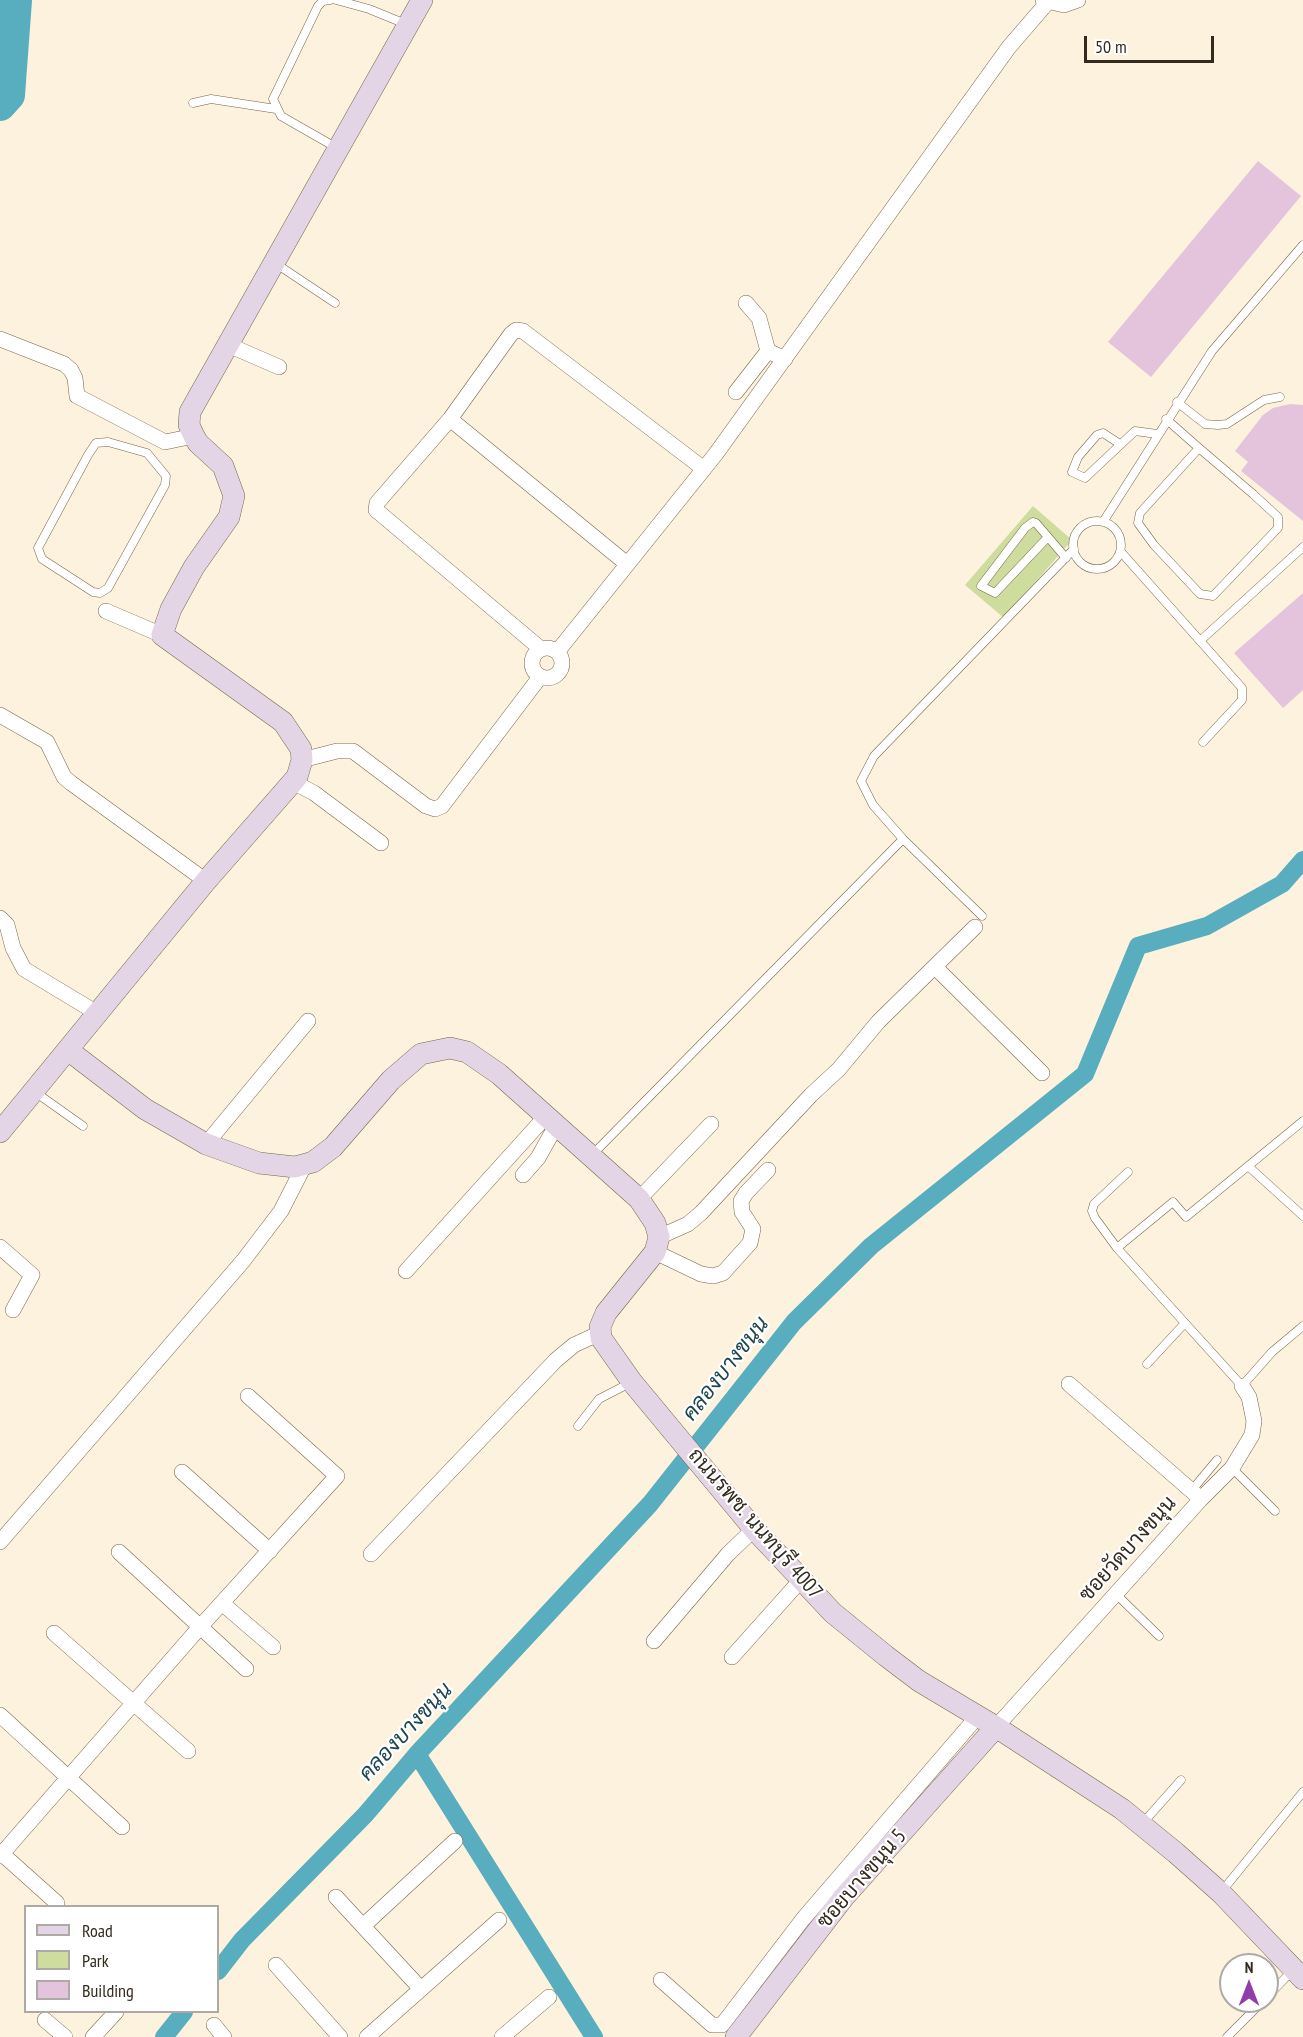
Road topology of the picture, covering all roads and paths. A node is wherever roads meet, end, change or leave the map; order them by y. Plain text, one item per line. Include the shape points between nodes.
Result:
1 (323, 0) edge
2 (330, 0) edge
3 (336, 0) edge
4 (422, 0) edge
5 (1078, 0) edge
6 (1045, 1) edge
7 (408, 25) junction
8 (193, 103) dead end
9 (276, 109) junction
10 (338, 149) junction
11 (1303, 245) edge
12 (273, 262) junction
13 (335, 303) dead end
14 (746, 303) dead end
15 (0, 339) edge
16 (226, 344) junction
17 (768, 351) junction
18 (784, 359) junction
19 (279, 368) dead end
20 (736, 392) dead end
21 (1280, 397) dead end
22 (1177, 402) junction
23 (450, 418) junction
24 (1166, 419) junction
25 (1158, 434) junction
26 (194, 436) junction
27 (165, 442) junction
28 (1120, 444) junction
29 (1199, 448) junction
30 (147, 453) junction
31 (704, 469) junction
32 (1102, 522) junction
33 (1048, 537) junction
34 (1303, 547) edge
35 (1074, 549) junction
36 (1121, 552) junction
37 (1066, 558) junction
38 (627, 564) junction
39 (106, 611) dead end
40 (162, 635) junction
41 (1200, 641) junction
42 (541, 649) junction
43 (557, 652) junction
44 (540, 676) junction
45 (0, 715) edge
46 (1203, 742) dead end
47 (303, 760) junction
48 (293, 782) junction
49 (903, 839) junction
50 (381, 843) dead end
51 (206, 881) junction
52 (0, 918) edge
53 (979, 921) joint
54 (936, 968) junction
55 (97, 1013) junction
56 (308, 1021) dead end
57 (68, 1050) junction
58 (1042, 1073) dead end
59 (34, 1091) junction
60 (552, 1120) junction
61 (1303, 1121) edge
62 (711, 1124) dead end
63 (83, 1126) dead end
64 (2, 1127) edge
65 (206, 1144) junction
66 (592, 1155) junction
67 (304, 1166) junction
68 (1248, 1166) junction
69 (768, 1170) dead end
70 (1128, 1172) dead end
71 (523, 1175) dead end
72 (639, 1199) junction
73 (1303, 1216) edge
74 (657, 1245) junction
75 (0, 1247) edge
76 (1117, 1248) junction
77 (406, 1271) dead end
78 (14, 1310) dead end
79 (1185, 1323) junction
80 (1303, 1326) edge
81 (600, 1333) junction
82 (1146, 1364) dead end
83 (632, 1382) junction
84 (1069, 1384) dead end
85 (1242, 1386) junction
86 (248, 1396) dead end
87 (578, 1426) dead end
88 (1217, 1460) dead end
89 (1232, 1468) junction
90 (182, 1472) dead end
91 (1196, 1495) junction
92 (1275, 1511) dead end
93 (754, 1529) junction
94 (0, 1542) edge
95 (270, 1551) junction
96 (118, 1552) dead end
97 (371, 1554) dead end
98 (800, 1581) junction
99 (1116, 1594) junction
100 (223, 1604) junction
101 (200, 1627) junction
102 (54, 1633) dead end
103 (1159, 1636) dead end
104 (654, 1641) dead end
105 (273, 1647) dead end
106 (732, 1657) dead end
107 (246, 1668) dead end
108 (134, 1703) junction
109 (0, 1715) edge
110 (977, 1717) junction
111 (996, 1727) junction
112 (188, 1751) dead end
113 (69, 1778) junction
114 (1181, 1780) dead end
115 (1303, 1792) edge
116 (1141, 1825) junction
117 (122, 1827) dead end
118 (455, 1841) dead end
119 (1, 1854) edge
120 (1221, 1893) junction
121 (336, 1897) dead end
122 (57, 1904) dead end
123 (499, 1920) dead end
124 (363, 1926) junction
125 (276, 1965) dead end
126 (1299, 1974) edge
127 (661, 1980) dead end
128 (1279, 1988) edge
129 (421, 1989) junction
130 (549, 1997) dead end
131 (115, 2013) edge
132 (1251, 2013) edge
133 (45, 2020) dead end
134 (65, 2037) edge
135 (93, 2037) edge
136 (340, 2037) edge
137 (367, 2037) edge
138 (502, 2037) edge
139 (736, 2037) edge
140 (1227, 2037) edge

1 - 2 lane
1 - 9 lane via 277,88 273,99
3 - 7 lane
4 - 7 street
5 - 6 street via 1064,5
6 - 18 street
7 - 10 street
8 - 9 lane via 211,99
9 - 10 lane via 280,116
10 - 12 street
11 - 22 lane via 1212,351
12 - 13 lane
12 - 16 street
14 - 17 street via 759,318
15 - 27 street via 64,364 75,378 77,396
16 - 19 street
16 - 26 street via 190,412 189,425
17 - 18 street
17 - 20 street
18 - 31 street
21 - 22 lane via 1264,400 1227,424 1218,425 1205,424
22 - 24 lane
23 - 31 street via 511,334 522,331
23 - 38 street
23 - 42 street via 377,503 376,510
24 - 25 lane
24 - 29 lane
25 - 28 lane via 1138,430
25 - 32 lane
26 - 27 street
26 - 40 street via 223,466 234,496 229,517 194,567
27 - 30 lane
28 - 28 lane via 1085,478 1072,472 1097,435 1103,433
29 - 29 lane via 1259,499 1279,522 1278,528 1213,596 1200,594 1138,524 1140,513
30 - 30 lane via 108,442 96,443 38,548 42,559 93,592 108,588 165,485 162,467
31 - 38 street
32 - 35 lane via 1084,525 1074,540
32 - 36 lane via 1118,533
33 - 33 lane via 1030,523 981,586 995,593
33 - 37 lane
34 - 41 lane
35 - 36 lane via 1082,563 1096,569 1111,565
35 - 37 lane
36 - 41 lane
37 - 49 lane via 874,756 861,781 873,805
38 - 43 street
39 - 40 street
40 - 47 street via 283,722 298,743
41 - 46 lane via 1242,688 1244,696
42 - 43 street
42 - 44 street via 535,653 532,666
43 - 44 street via 562,660 559,673 546,679
44 - 47 street via 442,806 435,809 353,751
45 - 51 street via 47,742 64,777
47 - 48 street
48 - 50 street
48 - 51 street
49 - 53 lane
49 - 66 lane
51 - 55 street
52 - 55 street via 7,925 24,969
53 - 54 street
54 - 58 street
54 - 74 street via 878,1022 839,1070 700,1213
55 - 57 street
56 - 65 street
57 - 59 street
57 - 65 street via 145,1109
59 - 63 lane
59 - 64 street
60 - 66 street
60 - 67 street via 481,1060 450,1048 433,1050 406,1065 333,1147
60 - 71 street via 538,1158
60 - 77 street
61 - 68 lane
62 - 72 street
65 - 67 street via 259,1163
66 - 72 street
67 - 94 street via 281,1211 243,1261
68 - 73 lane
68 - 76 lane via 1186,1217 1173,1202
69 - 74 street via 741,1201 742,1212 753,1229 750,1243 723,1273 701,1274
70 - 76 lane via 1094,1203 1092,1211
72 - 74 street via 655,1223
74 - 81 street via 606,1313
75 - 78 street via 32,1275
76 - 79 lane
79 - 82 lane
79 - 85 lane
80 - 85 lane via 1272,1352
81 - 83 street, ถนนรพช. นนทบุรี 4007 via 604,1345
81 - 97 street via 574,1345 556,1360
83 - 87 lane via 599,1399
83 - 93 street, ถนนรพช. นนทบุรี 4007
84 - 91 street
85 - 89 street, ซอยวัดบางขนุน via 1249,1397 1254,1421 1252,1435
86 - 95 street via 337,1476
88 - 91 lane
89 - 91 street, ซอยวัดบางขนุน
89 - 92 lane
90 - 95 street
91 - 99 street, ซอยวัดบางขนุน
93 - 98 street, ถนนรพช. นนทบุรี 4007
93 - 104 street
95 - 100 street
96 - 101 street
98 - 106 street
98 - 110 street, ถนนรพช. นนทบุรี 4007 via 886,1656
99 - 103 lane
99 - 111 street, ซอยวัดบางขนุน
100 - 101 street
100 - 105 street
101 - 107 street
101 - 108 street
102 - 108 street
108 - 112 street
108 - 113 street
109 - 113 street
110 - 111 street, ถนนรพช. นนทบุรี 4007
110 - 127 street via 803,1919 722,2025 712,2025
111 - 116 street, ถนนรพช. นนทบุรี 4007
111 - 139 street, ซอยบางขนุน 5 via 844,1897
113 - 117 street
113 - 119 street
114 - 116 lane
115 - 120 lane
116 - 120 street, ถนนรพช. นนทบุรี 4007
118 - 124 street
119 - 122 street
120 - 126 street, ถนนรพช. นนทบุรี 4007
121 - 124 street
123 - 129 street
124 - 129 street
125 - 136 street
126 - 128 lane
129 - 137 street
130 - 138 street
131 - 135 street
132 - 140 lane
133 - 134 street

